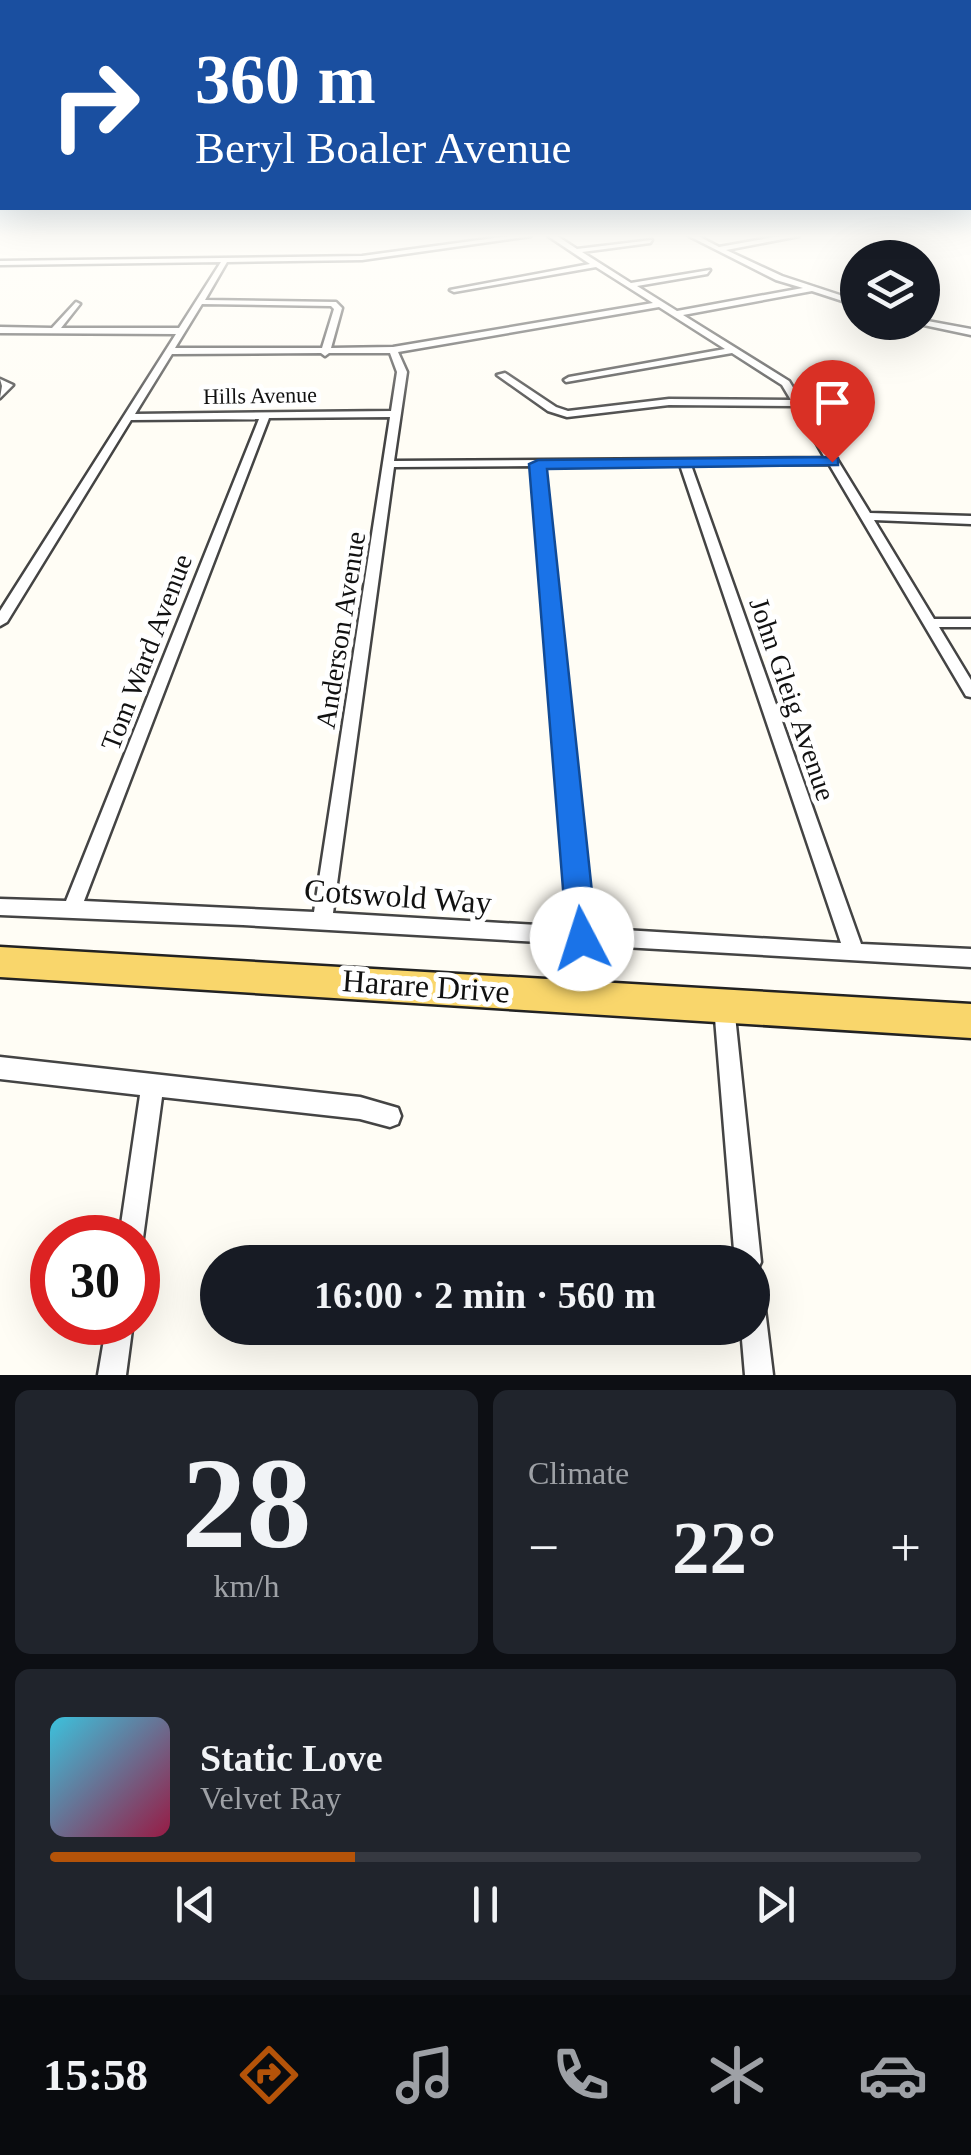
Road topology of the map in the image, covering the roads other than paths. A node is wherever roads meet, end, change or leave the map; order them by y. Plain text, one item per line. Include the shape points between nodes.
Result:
1 (654, 300) edge
2 (752, 300) edge
3 (203, 302) joint
4 (76, 304) dead end
5 (660, 304) junction
6 (677, 314) junction
7 (940, 326) edge
8 (0, 330) edge
9 (56, 330) junction
10 (182, 331) junction
11 (971, 332) edge
12 (393, 350) junction
13 (733, 350) junction
14 (168, 351) junction
15 (324, 352) junction
16 (502, 375) dead end
17 (568, 380) dead end
18 (0, 382) edge
19 (0, 394) edge
20 (798, 402) junction
21 (266, 414) junction
22 (393, 414) junction
23 (128, 417) junction
24 (684, 462) junction
25 (832, 462) junction
26 (390, 464) junction
27 (538, 464) junction
28 (864, 516) junction
29 (971, 520) edge
30 (0, 622) edge
31 (971, 623) edge
32 (931, 624) junction
33 (971, 692) edge
34 (0, 907) edge
35 (72, 909) junction
36 (322, 920) junction
37 (582, 939) junction
38 (854, 953) junction
39 (971, 958) edge
40 (0, 962) edge
41 (724, 1006) junction
42 (971, 1021) edge
43 (0, 1068) edge
44 (152, 1086) junction
45 (390, 1116) dead end
46 (134, 1215) edge
47 (746, 1245) edge
48 (117, 1345) edge
49 (756, 1345) edge
50 (112, 1375) edge
51 (759, 1375) edge

1 - 5 street
2 - 6 street
3 - 10 street
3 - 15 street via 333,304 338,308
4 - 9 street
5 - 6 street
5 - 12 street
6 - 13 street
7 - 11 street
8 - 9 street
9 - 10 street
10 - 14 street
12 - 15 street
12 - 22 street, Anderson Avenue via 402,372
13 - 17 street
13 - 20 street via 782,379
14 - 15 street
14 - 23 street
16 - 20 street via 567,414 669,402
18 - 19 street via 8,385
20 - 25 street
21 - 22 street, Hills Avenue
21 - 23 street, Hills Avenue
21 - 35 street, Tom Ward Avenue
22 - 26 street, Anderson Avenue
23 - 30 street
24 - 25 street
24 - 27 street
24 - 38 street, John Gleig Avenue
25 - 28 street
26 - 27 street
26 - 36 street, Anderson Avenue
27 - 37 street
28 - 29 street
28 - 32 street
31 - 32 street
32 - 33 street
34 - 35 street, Cotswold Way
35 - 36 street, Cotswold Way
36 - 37 street, Cotswold Way
37 - 38 street, Cotswold Way
38 - 39 street, Cotswold Way
40 - 41 main road, Harare Drive
41 - 42 main road, Harare Drive
41 - 47 street
43 - 44 street
44 - 45 street
44 - 46 street
48 - 50 street
49 - 51 street

